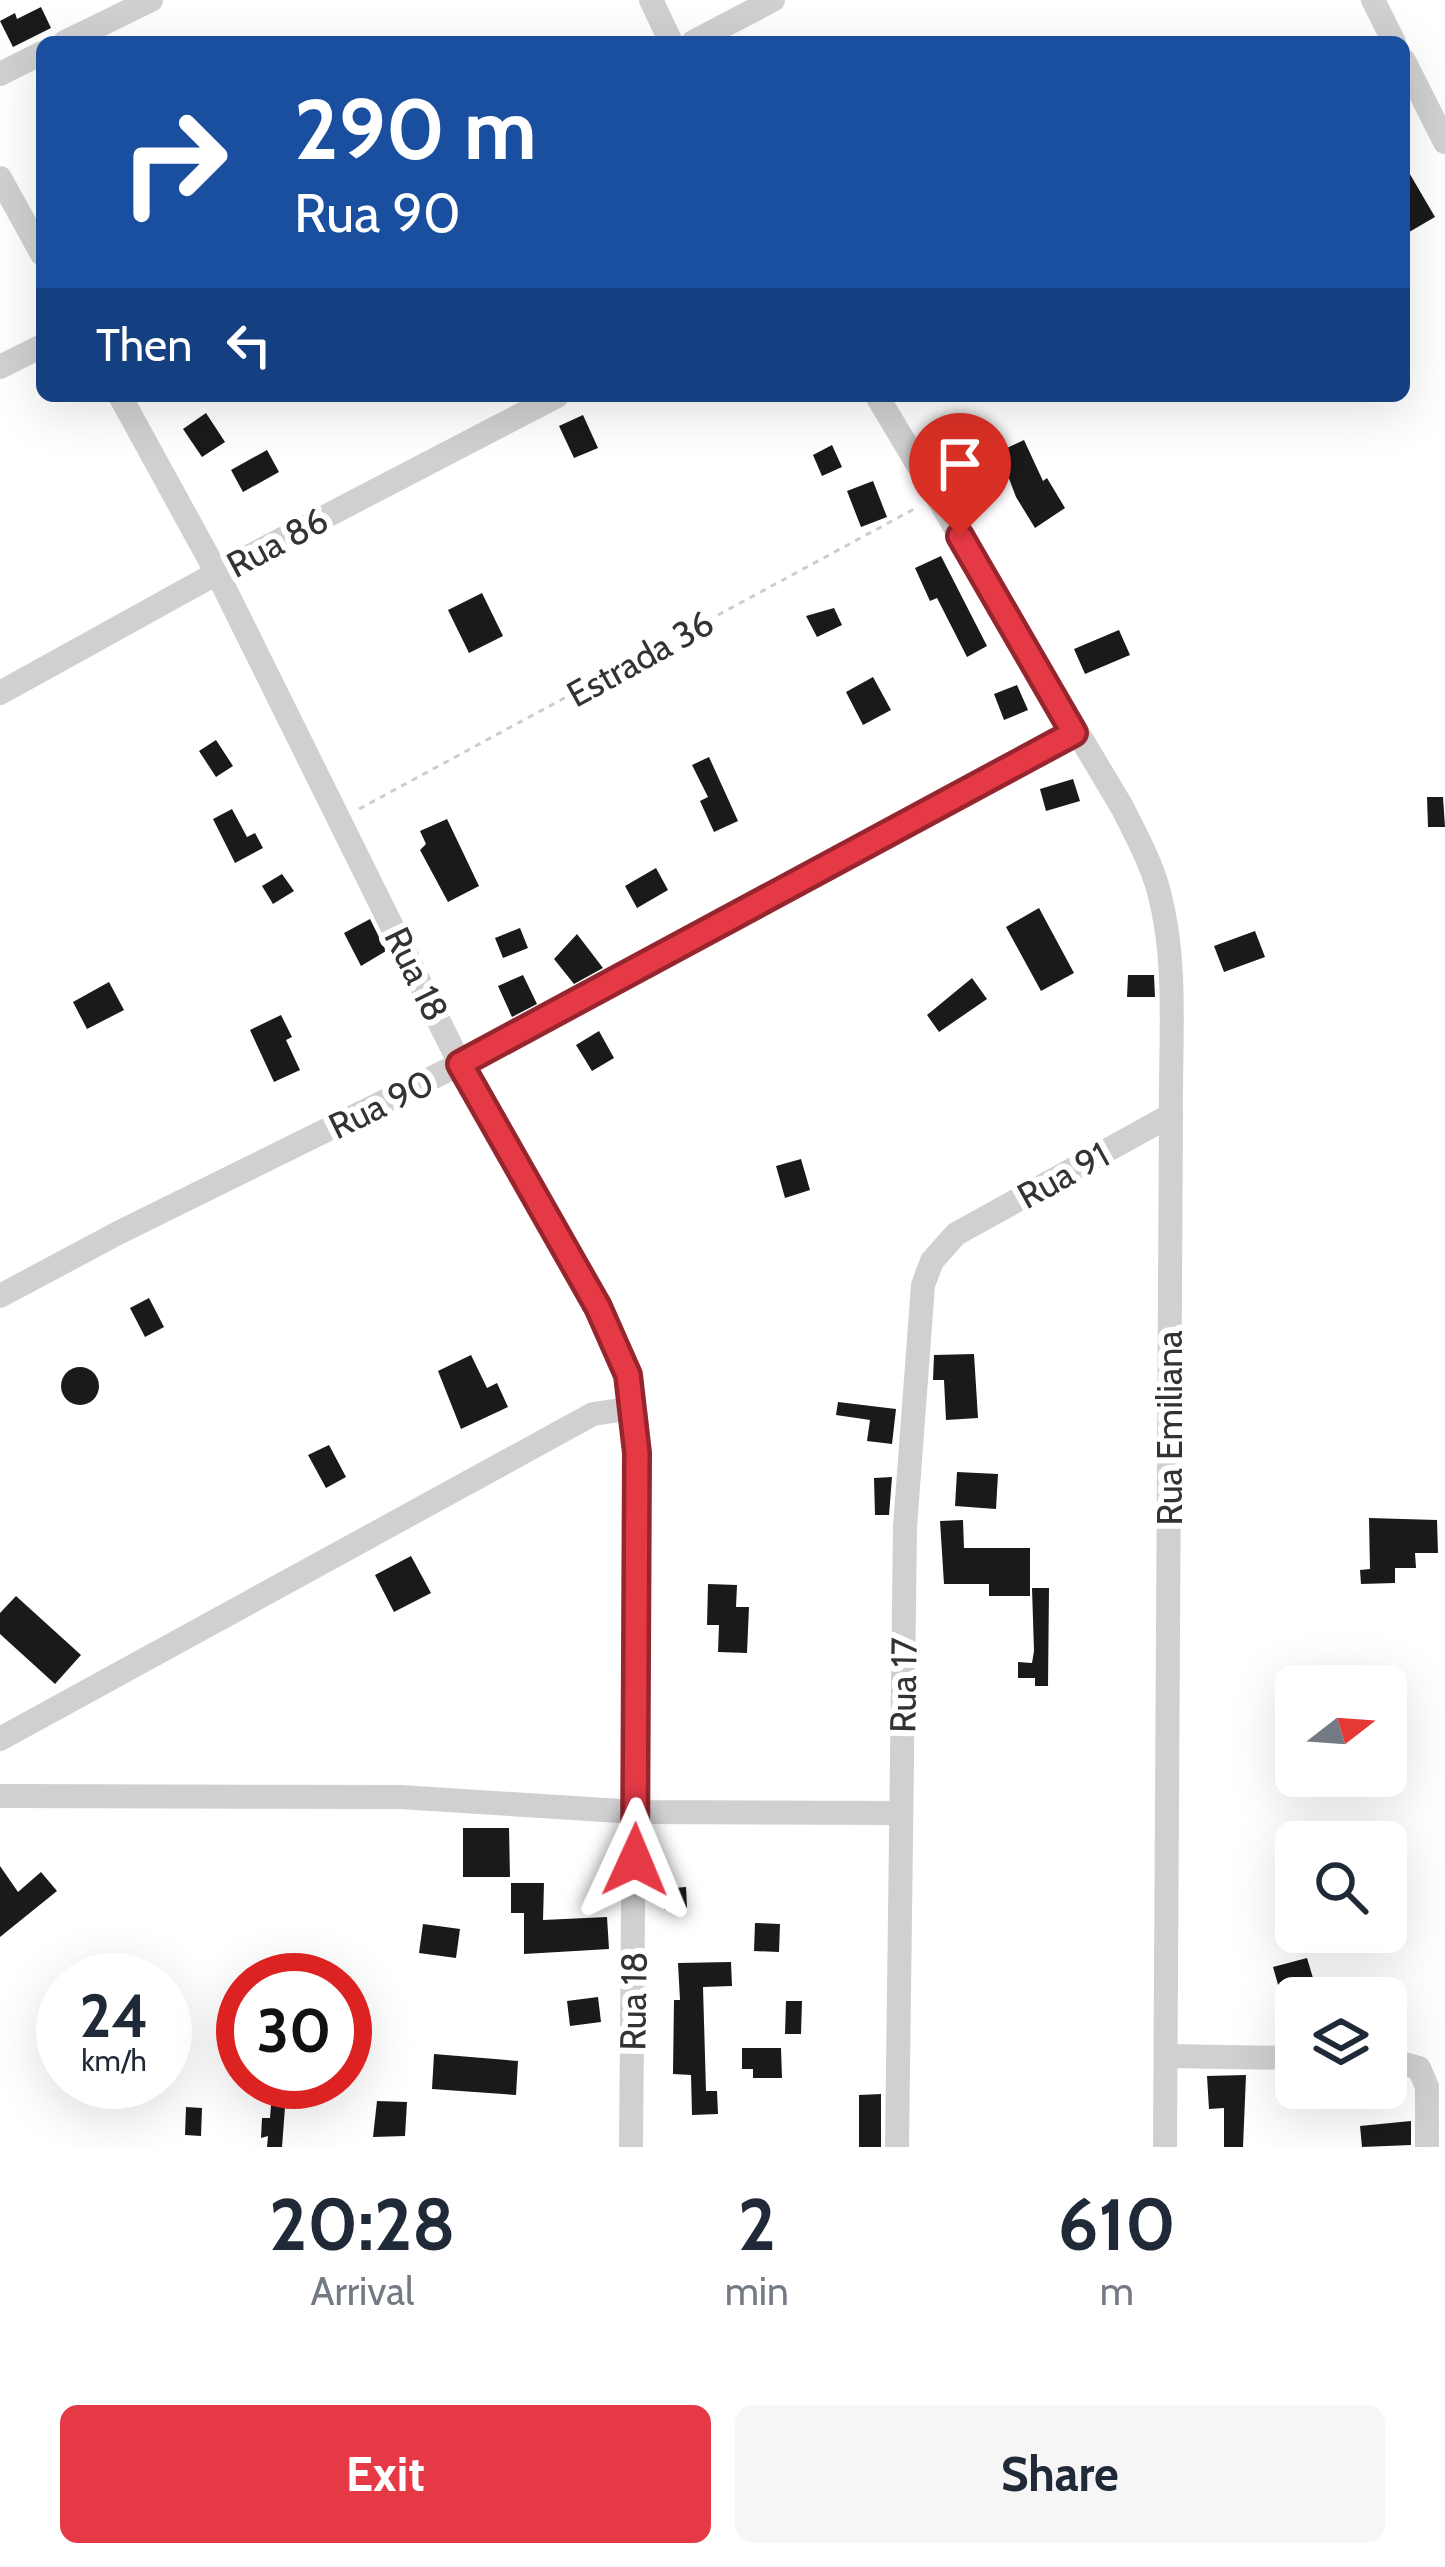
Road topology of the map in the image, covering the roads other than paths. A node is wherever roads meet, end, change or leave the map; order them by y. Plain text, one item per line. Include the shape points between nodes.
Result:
1 (151, 0) edge
2 (651, 0) edge
3 (773, 0) edge
4 (1373, 0) edge
5 (77, 36) edge
6 (668, 36) edge
7 (704, 36) edge
8 (1391, 36) edge
9 (36, 56) edge
10 (0, 74) edge
11 (1410, 74) edge
12 (1445, 142) edge
13 (0, 178) edge
14 (36, 243) edge
15 (36, 349) edge
16 (0, 367) edge
17 (123, 402) edge
18 (546, 402) edge
19 (881, 402) edge
20 (218, 573) junction
21 (0, 693) edge
22 (1074, 733) junction
23 (460, 1064) junction
24 (1171, 1115) junction
25 (956, 1234) joint
26 (0, 1296) edge
27 (634, 1408) junction
28 (0, 1739) edge
29 (0, 1796) edge
30 (636, 1812) junction
31 (901, 1814) junction
32 (1166, 2056) junction
33 (1275, 2058) edge
34 (1407, 2065) edge
35 (631, 2147) edge
36 (897, 2147) edge
37 (1166, 2147) edge
38 (1427, 2147) edge

1 - 5 street
2 - 6 street
3 - 7 street
4 - 8 street
9 - 10 street
11 - 12 street
13 - 14 street
15 - 16 street
17 - 20 street, Rua 18
18 - 20 street, Rua 86
19 - 22 street, Rua Emiliana
20 - 21 street, Rua 86
20 - 23 street, Rua 18
22 - 23 street, Rua 90
22 - 24 street, Rua Emiliana via 1122,807 1160,895 1170,964
23 - 26 street, Rua 90
23 - 27 street, Rua 18 via 614,1338
24 - 25 street, Rua 91
24 - 32 street, Rua Emiliana
25 - 31 street, Rua 17 via 932,1261 919,1318 905,1527
27 - 28 street via 593,1414
27 - 30 street, Rua 18
29 - 30 street via 400,1797
30 - 31 street
30 - 35 street, Rua 18
31 - 36 street, Rua 17
32 - 33 street
32 - 37 street, Rua Emiliana
34 - 38 street via 1419,2068 1427,2087

